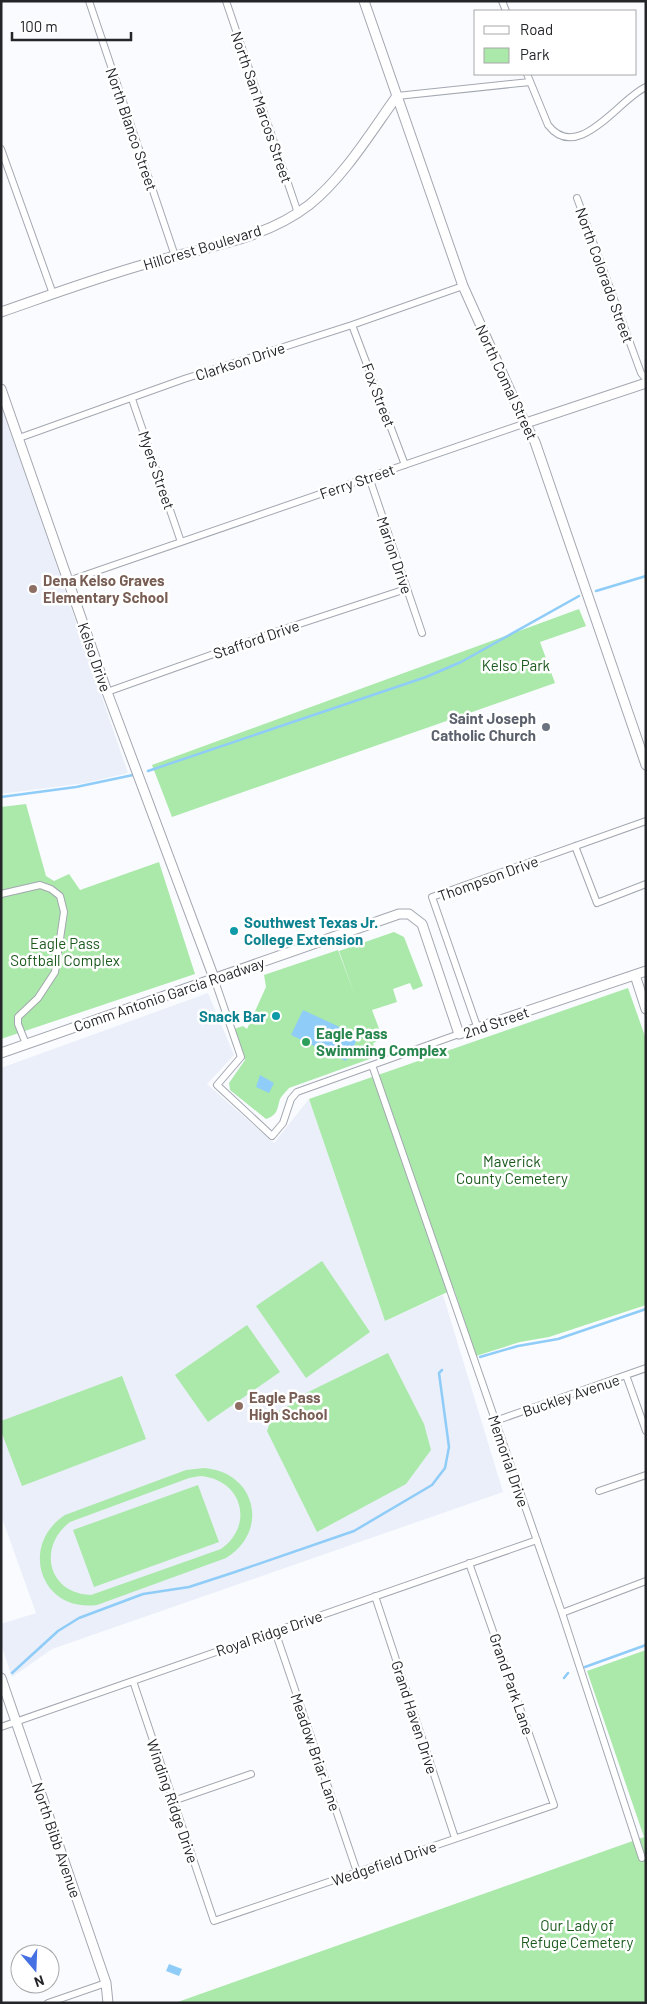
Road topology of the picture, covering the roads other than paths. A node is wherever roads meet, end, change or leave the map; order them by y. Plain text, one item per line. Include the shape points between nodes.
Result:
1 (89, 1) edge
2 (226, 1) edge
3 (364, 1) edge
4 (527, 75) edge
5 (530, 82) junction
6 (646, 87) edge
7 (397, 96) junction
8 (1, 149) edge
9 (577, 198) dead end
10 (298, 213) junction
11 (175, 256) junction
12 (463, 286) junction
13 (53, 294) junction
14 (1, 312) edge
15 (352, 325) junction
16 (646, 379) edge
17 (646, 383) edge
18 (1, 389) edge
19 (132, 399) junction
20 (526, 423) junction
21 (18, 438) junction
22 (405, 465) junction
23 (369, 477) junction
24 (182, 542) junction
25 (68, 581) junction
26 (406, 589) junction
27 (422, 633) dead end
28 (107, 692) junction
29 (646, 765) edge
30 (646, 822) edge
31 (575, 846) junction
32 (646, 884) edge
33 (1, 894) edge
34 (646, 970) edge
35 (634, 975) junction
36 (214, 978) junction
37 (646, 1009) edge
38 (478, 1029) junction
39 (460, 1034) junction
40 (26, 1044) junction
41 (1, 1053) edge
42 (372, 1065) junction
43 (646, 1368) edge
44 (626, 1376) junction
45 (495, 1421) junction
46 (646, 1431) edge
47 (646, 1475) edge
48 (600, 1491) dead end
49 (537, 1540) junction
50 (469, 1563) junction
51 (646, 1581) edge
52 (375, 1596) junction
53 (562, 1613) junction
54 (275, 1631) junction
55 (1, 1678) edge
56 (132, 1681) junction
57 (17, 1722) junction
58 (1, 1727) edge
59 (251, 1774) dead end
60 (173, 1801) junction
61 (554, 1805) joint
62 (455, 1838) junction
63 (642, 1858) dead end
64 (357, 1872) junction
65 (214, 1921) joint
66 (106, 1983) junction
67 (48, 2003) edge
68 (108, 2003) edge

1 - 11 street, North Blanco Street
2 - 10 street, North San Marcos Street
3 - 7 street, North Comal Street
4 - 5 street
5 - 6 street via 553,132 570,137 588,133
5 - 7 street
7 - 10 street, Hillcrest Boulevard via 352,158
7 - 12 street, North Comal Street
8 - 13 street
9 - 16 street, North Colorado Street via 641,373
10 - 11 street, Hillcrest Boulevard via 240,238
11 - 13 street, Hillcrest Boulevard
12 - 15 street, Clarkson Drive
12 - 20 street, North Comal Street
13 - 14 street, Hillcrest Boulevard
15 - 19 street, Clarkson Drive
15 - 22 street, Fox Street
17 - 20 street, Ferry Street
18 - 21 street, Kelso Drive
19 - 21 street, Clarkson Drive
19 - 24 street, Myers Street
20 - 22 street, Ferry Street
20 - 29 street, North Comal Street
21 - 25 street, Kelso Drive
22 - 23 street, Ferry Street
23 - 24 street, Ferry Street
23 - 26 street, Marion Drive
24 - 25 street, Ferry Street
25 - 28 street, Kelso Drive
26 - 27 street, Marion Drive
26 - 28 street, Stafford Drive via 308,620
28 - 36 street, Kelso Drive
30 - 31 street, Thompson Drive
31 - 32 street via 597,902
31 - 38 street, Thompson Drive via 432,897
33 - 40 street via 40,885 60,896 64,912 55,972 38,998 18,1017
34 - 35 street, 2nd Street
35 - 37 street
35 - 38 street, 2nd Street
36 - 39 street, Comm Antonio García Roadway via 398,914 409,914 422,924
36 - 40 street, Comm Antonio García Roadway
36 - 42 street, 2nd Street via 241,1057 216,1085 272,1136 284,1123 291,1099 297,1092
38 - 39 street, 2nd Street
39 - 42 street, 2nd Street
40 - 41 street, Comm Antonio García Roadway
42 - 45 street, Memorial Drive
43 - 44 street, Buckley Avenue
44 - 45 street, Buckley Avenue
44 - 46 street
45 - 49 street, Memorial Drive
47 - 48 street
49 - 50 street, Royal Ridge Drive
49 - 53 street, Memorial Drive
50 - 52 street, Royal Ridge Drive
50 - 61 street, Grand Park Lane
51 - 53 street
52 - 54 street, Royal Ridge Drive
52 - 62 street, Grand Haven Drive
53 - 63 street, Memorial Drive
54 - 56 street, Royal Ridge Drive
54 - 64 street, Meadow Briar Lane
55 - 57 street, North Bibb Avenue
56 - 57 street, Royal Ridge Drive
56 - 60 street, Winding Ridge Drive
57 - 58 street, Royal Ridge Drive
57 - 66 street, North Bibb Avenue
59 - 60 street
60 - 65 street, Winding Ridge Drive
61 - 62 street, Wedgefield Drive
62 - 64 street, Wedgefield Drive
64 - 65 street, Wedgefield Drive
66 - 67 street
66 - 68 street, North Bibb Avenue

